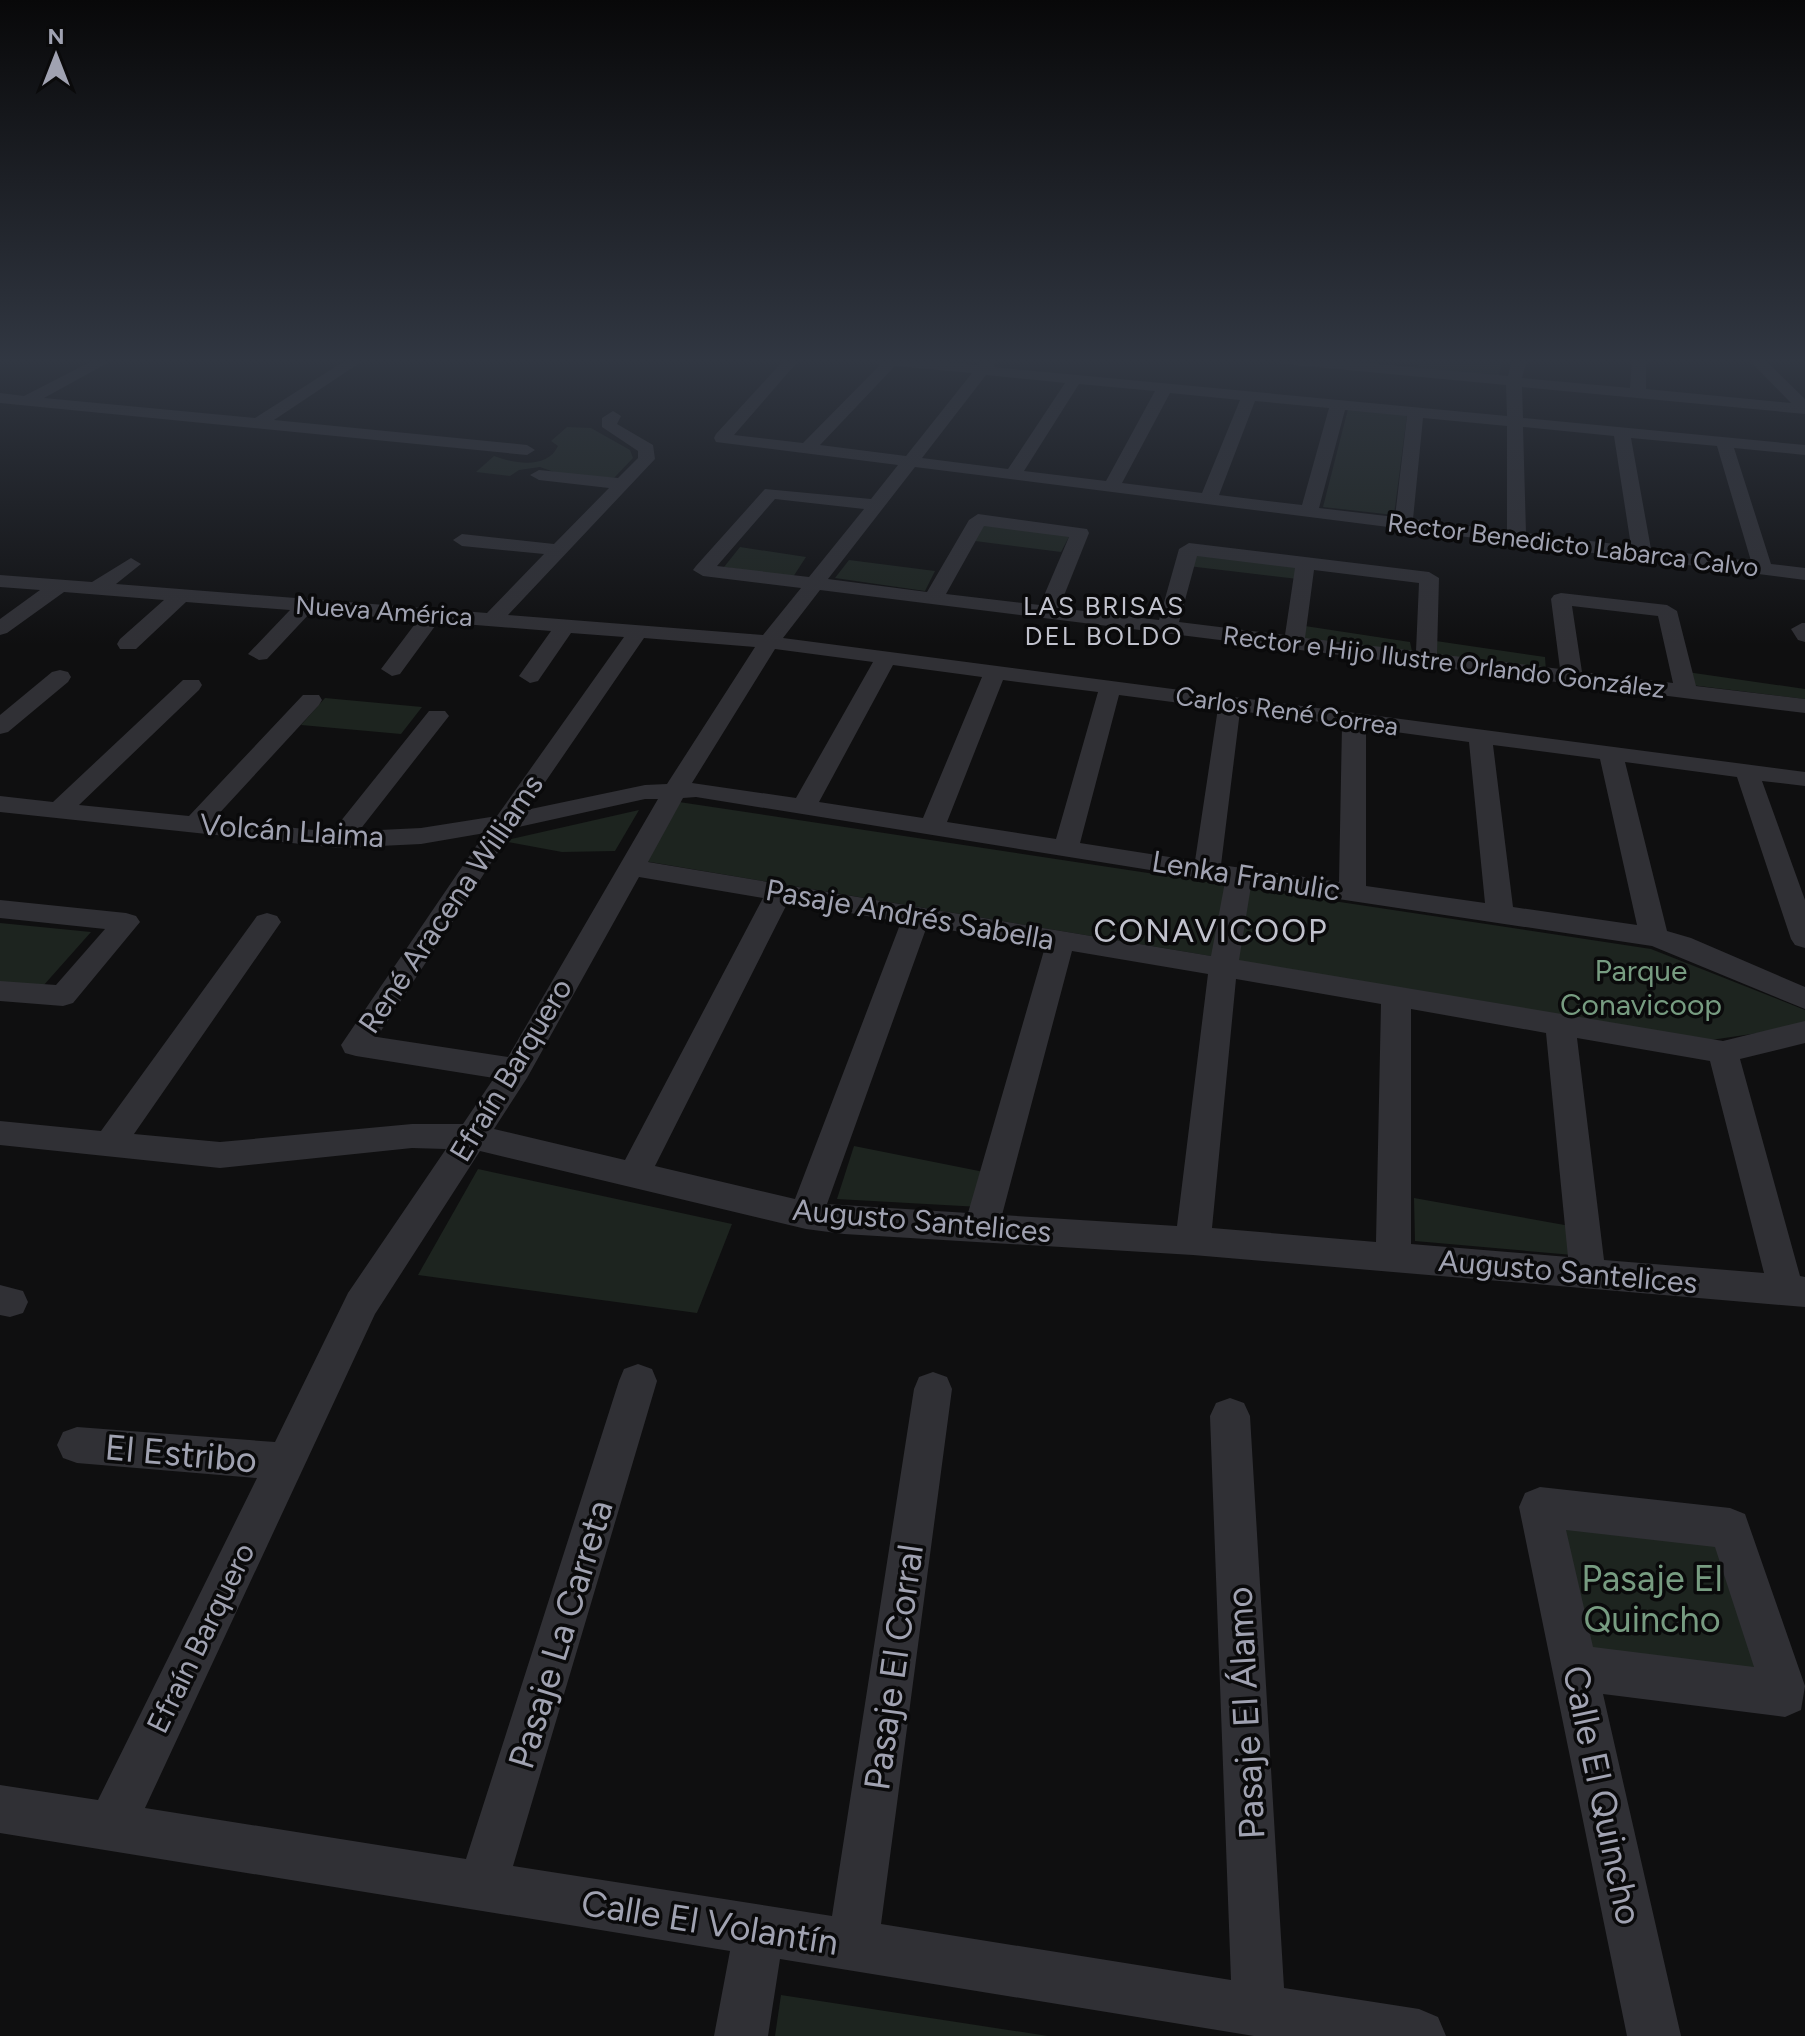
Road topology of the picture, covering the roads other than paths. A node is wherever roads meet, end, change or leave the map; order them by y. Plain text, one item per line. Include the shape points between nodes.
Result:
1 (647, 455) edge
2 (854, 455) edge
3 (914, 455) edge
4 (1026, 455) edge
5 (1128, 455) edge
6 (1226, 455) edge
7 (1324, 455) edge
8 (1411, 455) edge
9 (1516, 455) edge
10 (1626, 455) edge
11 (1728, 455) edge
12 (908, 462) junction
13 (539, 475) dead end
14 (1013, 475) junction
15 (622, 484) junction
16 (1111, 487) junction
17 (1209, 499) junction
18 (874, 505) junction
19 (1309, 512) junction
20 (1403, 524) junction
21 (1517, 538) junction
22 (462, 540) dead end
23 (558, 550) junction
24 (1642, 554) junction
25 (1305, 563) junction
26 (131, 564) dead end
27 (1763, 569) junction
28 (1805, 574) edge
29 (0, 581) edge
30 (221, 581) dead end
31 (813, 585) junction
32 (59, 586) junction
33 (96, 589) junction
34 (182, 595) junction
35 (203, 597) junction
36 (933, 599) junction
37 (306, 605) junction
38 (1047, 613) junction
39 (433, 614) junction
40 (493, 619) junction
41 (566, 624) junction
42 (1167, 628) junction
43 (0, 629) edge
44 (639, 630) junction
45 (769, 642) junction
46 (128, 644) dead end
47 (1294, 644) junction
48 (259, 654) dead end
49 (886, 658) junction
50 (1426, 660) junction
51 (392, 669) dead end
52 (995, 673) junction
53 (530, 676) dead end
54 (60, 677) dead end
55 (1572, 678) junction
56 (191, 685) dead end
57 (1110, 688) junction
58 (1686, 692) junction
59 (311, 700) dead end
60 (1230, 704) junction
61 (1805, 706) edge
62 (437, 716) dead end
63 (1354, 721) junction
64 (0, 727) edge
65 (1480, 737) junction
66 (1611, 754) junction
67 (1747, 772) junction
68 (1805, 779) edge
69 (676, 789) junction
70 (0, 804) edge
71 (804, 807) junction
72 (58, 811) junction
73 (505, 822) junction
74 (195, 825) junction
75 (932, 827) junction
76 (339, 840) junction
77 (1066, 848) junction
78 (630, 867) junction
79 (1207, 870) junction
80 (1239, 876) junction
81 (779, 893) junction
82 (1352, 893) junction
83 (0, 909) edge
84 (1500, 915) junction
85 (917, 917) junction
86 (267, 922) dead end
87 (1654, 937) junction
88 (1805, 939) edge
89 (1061, 941) junction
90 (1223, 968) junction
91 (0, 991) edge
92 (1396, 996) junction
93 (1805, 999) edge
94 (1560, 1024) junction
95 (1805, 1032) edge
96 (1723, 1052) junction
97 (516, 1070) junction
98 (0, 1133) edge
99 (473, 1137) junction
100 (109, 1144) junction
101 (634, 1175) junction
102 (806, 1215) junction
103 (981, 1229) junction
104 (1193, 1241) junction
105 (1393, 1257) junction
106 (1588, 1274) junction
107 (1796, 1291) edge
108 (638, 1381) dead end
109 (933, 1389) dead end
110 (1230, 1416) dead end
111 (77, 1445) dead end
112 (286, 1462) junction
113 (1577, 1668) junction
114 (3, 1817) edge
115 (111, 1827) junction
116 (482, 1886) junction
117 (759, 1930) junction
118 (853, 1945) junction
119 (1259, 2010) junction
120 (741, 2036) edge
121 (1419, 2036) edge
122 (1654, 2036) edge

1 - 15 street
2 - 12 street, Rector Benedicto Labarca Calvo
3 - 12 street, Efraín Barquero
4 - 14 street
5 - 16 street
6 - 17 street
7 - 19 street
8 - 20 street
9 - 21 street
10 - 24 street
11 - 27 street
12 - 14 street, Rector Benedicto Labarca Calvo
12 - 18 street, Efraín Barquero
13 - 15 street
14 - 16 street, Rector Benedicto Labarca Calvo
15 - 23 street
16 - 17 street, Rector Benedicto Labarca Calvo
17 - 19 street, Rector Benedicto Labarca Calvo
18 - 31 street, Efraín Barquero
18 - 31 street, Rector e Hijo Ilustre Orlando González via 771,493 703,570
19 - 20 street, Rector Benedicto Labarca Calvo
20 - 21 street, Rector Benedicto Labarca Calvo
21 - 24 street, Rector Benedicto Labarca Calvo
22 - 23 street
23 - 40 street
24 - 27 street, Rector Benedicto Labarca Calvo
25 - 42 street via 1189,549
25 - 47 street
25 - 50 street via 1429,578
26 - 33 street
27 - 28 street, Rector Benedicto Labarca Calvo
29 - 32 street, Nueva América
30 - 35 street
31 - 36 street, Rector e Hijo Ilustre Orlando González
31 - 45 street, Efraín Barquero
32 - 33 street, Nueva América
32 - 43 street
33 - 34 street, Nueva América
34 - 35 street, Nueva América
34 - 46 street
35 - 37 street, Nueva América
36 - 38 street, Rector e Hijo Ilustre Orlando González
36 - 38 street via 978,520 1080,533
37 - 39 street, Nueva América
37 - 48 street
38 - 42 street, Rector e Hijo Ilustre Orlando González
39 - 40 street, Nueva América
39 - 51 street
40 - 41 street, Nueva América
41 - 44 street, Nueva América
41 - 53 street
42 - 47 street, Rector e Hijo Ilustre Orlando González
44 - 45 street, Nueva América
44 - 73 street, René Aracena Williams
45 - 49 street, Carlos René Correa
45 - 69 street, Efraín Barquero
47 - 50 street, Rector e Hijo Ilustre Orlando González
49 - 52 street, Carlos René Correa
49 - 71 street
50 - 55 street, Rector e Hijo Ilustre Orlando González
52 - 57 street, Carlos René Correa
52 - 75 street
54 - 64 street
55 - 58 street, Rector e Hijo Ilustre Orlando González
55 - 58 street via 1561,599 1667,611
56 - 72 street
57 - 60 street, Carlos René Correa
57 - 77 street
58 - 61 street, Rector e Hijo Ilustre Orlando González
59 - 74 street
60 - 63 street, Carlos René Correa
60 - 79 street
62 - 76 street
63 - 65 street, Carlos René Correa
63 - 82 street
65 - 66 street, Carlos René Correa
65 - 84 street
66 - 67 street, Carlos René Correa
66 - 87 street
67 - 68 street, Carlos René Correa
67 - 88 street
69 - 71 street, Lenka Franulic
69 - 73 street, Volcán Llaima
69 - 78 street, Efraín Barquero
70 - 72 street, Volcán Llaima
71 - 75 street, Lenka Franulic
72 - 74 street, Volcán Llaima
73 - 76 street, Volcán Llaima via 421,836
73 - 97 street, René Aracena Williams via 356,1045
74 - 76 street, Volcán Llaima
75 - 77 street, Lenka Franulic
77 - 79 street, Lenka Franulic
78 - 81 street, Pasaje Andrés Sabella
78 - 97 street, Efraín Barquero
79 - 80 street, Lenka Franulic
80 - 82 street, Lenka Franulic
80 - 90 street
81 - 85 street, Pasaje Andrés Sabella
81 - 101 street
82 - 84 street, Lenka Franulic
83 - 91 street via 126,922 63,996
84 - 87 street, Lenka Franulic
85 - 89 street, Pasaje Andrés Sabella
85 - 102 street
86 - 100 street
87 - 93 street, Lenka Franulic
89 - 90 street, Pasaje Andrés Sabella
89 - 103 street
90 - 92 street, Pasaje Andrés Sabella
90 - 104 street
92 - 94 street, Pasaje Andrés Sabella
92 - 105 street
94 - 96 street, Pasaje Andrés Sabella
94 - 106 street
95 - 96 street, Pasaje Andrés Sabella
96 - 107 street
97 - 99 street, Efraín Barquero
98 - 100 street, Augusto Santelices
99 - 100 street, Augusto Santelices via 412,1136 242,1154
99 - 101 street, Augusto Santelices
99 - 112 street, Efraín Barquero via 361,1304
101 - 102 street, Augusto Santelices
102 - 103 street, Augusto Santelices
103 - 104 street, Augusto Santelices
104 - 105 street, Augusto Santelices
105 - 106 street, Augusto Santelices
106 - 107 street, Augusto Santelices
108 - 116 street, Pasaje La Carreta
109 - 118 street, Pasaje El Corral
110 - 119 street, Pasaje El Álamo
111 - 112 street, El Estribo
112 - 115 street, Efraín Barquero
113 - 113 street, Calle El Quincho via 1540,1507 1730,1528 1785,1694
113 - 122 street, Calle El Quincho
114 - 115 street, Calle El Volantín
115 - 116 street, Calle El Volantín
116 - 117 street, Calle El Volantín
117 - 118 street, Calle El Volantín
117 - 120 street
118 - 119 street, Calle El Volantín
119 - 121 street, Calle El Volantín

